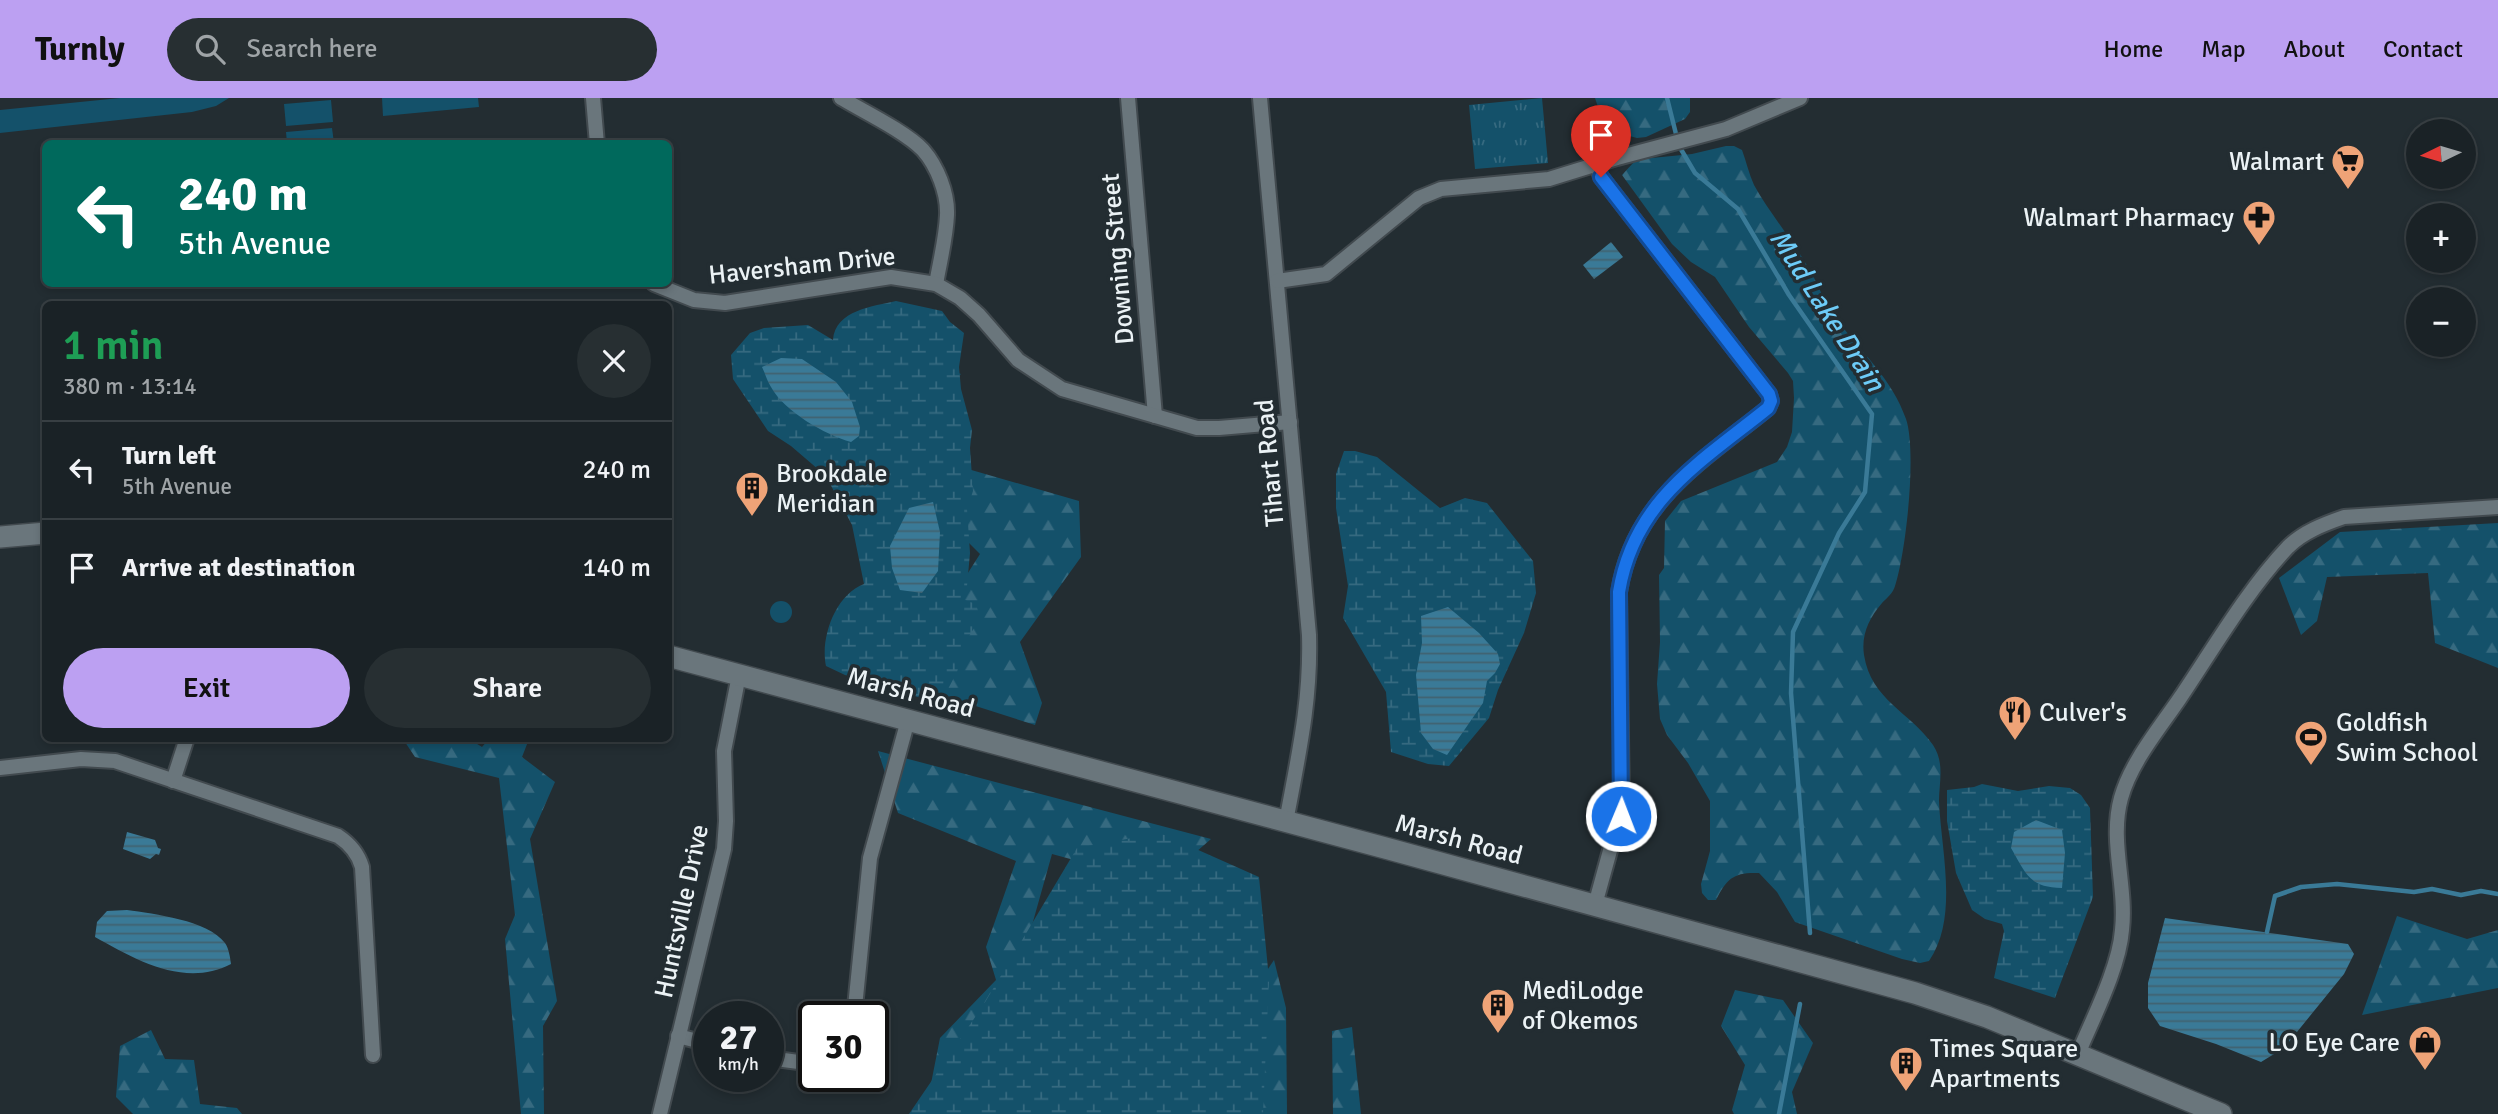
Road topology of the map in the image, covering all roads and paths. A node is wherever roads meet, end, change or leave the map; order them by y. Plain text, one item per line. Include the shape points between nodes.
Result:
1 (593, 98) edge
2 (841, 98) edge
3 (1128, 98) edge
4 (1260, 98) edge
5 (1800, 98) edge
6 (597, 140) edge
7 (1597, 165) junction
8 (1277, 281) junction
9 (936, 284) junction
10 (662, 287) edge
11 (1155, 416) junction
12 (1290, 422) junction
13 (2498, 507) edge
14 (42, 533) edge
15 (0, 537) edge
16 (672, 657) edge
17 (739, 675) junction
18 (908, 720) junction
19 (186, 742) edge
20 (0, 768) edge
21 (173, 780) junction
22 (1286, 822) junction
23 (1595, 905) junction
24 (856, 1001) edge
25 (678, 1036) junction
26 (693, 1040) edge
27 (2078, 1054) junction
28 (373, 1055) dead end
29 (660, 1114) edge
30 (2221, 1114) edge

1 - 6 street
2 - 9 street via 923,150 939,177 947,214
3 - 11 street, Downing Street
4 - 8 street, Tihart Road
5 - 7 street via 1761,116
7 - 8 street via 1549,179 1441,189 1419,198 1326,274
7 - 23 street via 1601,177 1771,401 1656,504 1625,561 1619,592 1622,807
8 - 12 street, Tihart Road
9 - 10 street, Haversham Drive via 891,277 725,303 694,300
9 - 11 street, Haversham Drive via 960,298 1017,360 1045,380
11 - 12 street, Haversham Drive via 1208,428
12 - 22 street, Tihart Road via 1305,574 1309,676 1306,722
13 - 27 street via 2344,517 2290,545 2261,580 2124,786 2116,827 2122,932 2116,959
14 - 15 main road
16 - 17 main road, Marsh Road
17 - 18 main road, Marsh Road
17 - 25 street, Huntsville Drive via 724,751 724,849
18 - 22 main road, Marsh Road
18 - 24 street via 870,856
19 - 21 street
20 - 21 street via 104,760
21 - 28 street via 338,836 356,852 363,876
22 - 23 main road, Marsh Road
23 - 27 main road, Marsh Road via 1915,993
25 - 26 street
25 - 29 street, Huntsville Drive
27 - 30 main road, Marsh Road

